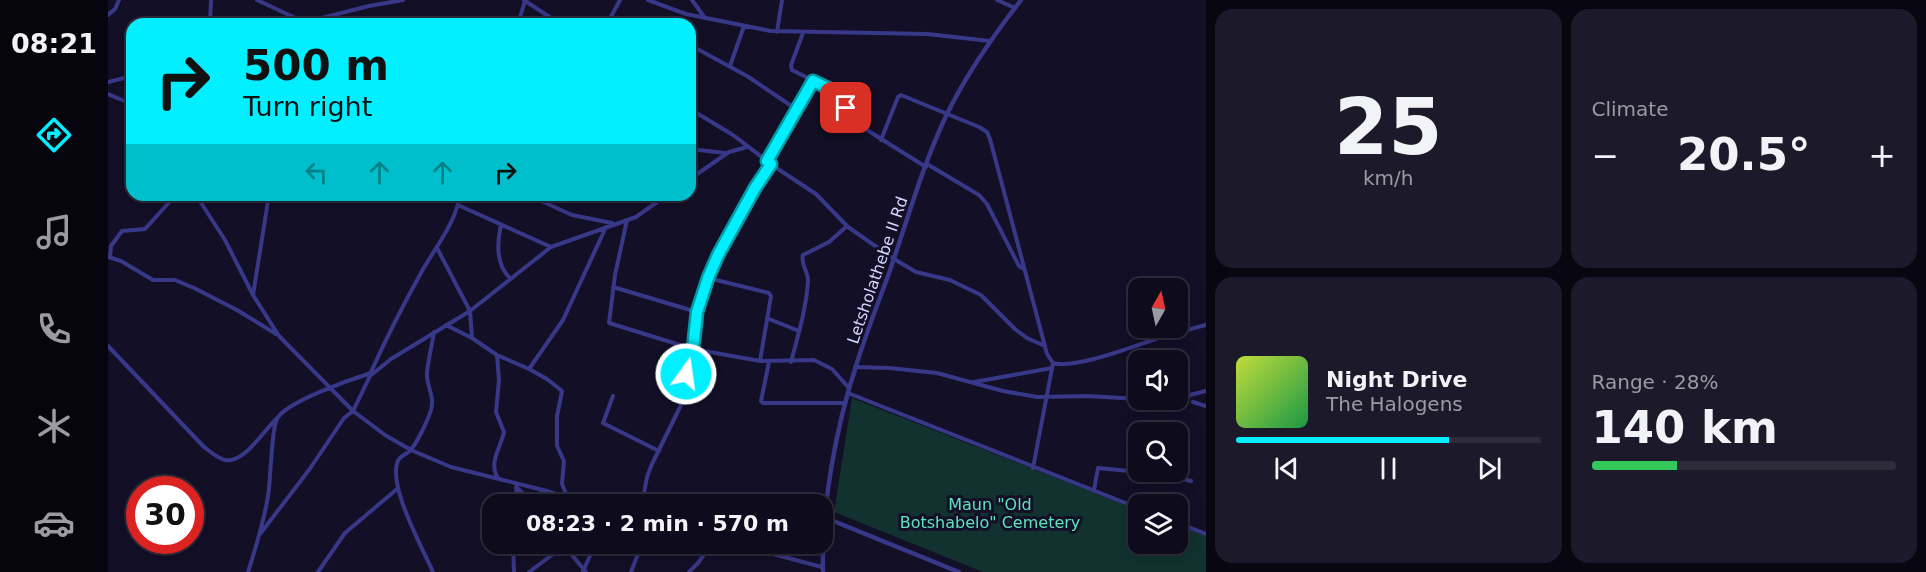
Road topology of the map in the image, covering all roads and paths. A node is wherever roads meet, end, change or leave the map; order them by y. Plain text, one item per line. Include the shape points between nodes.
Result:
1 (119, 0) edge
2 (211, 0) edge
3 (257, 0) edge
4 (403, 0) edge
5 (525, 0) edge
6 (620, 0) edge
7 (648, 0) edge
8 (692, 0) edge
9 (781, 0) edge
10 (997, 0) edge
11 (1021, 0) edge
12 (1015, 8) junction
13 (108, 15) edge
14 (210, 18) edge
15 (295, 18) edge
16 (320, 18) edge
17 (520, 18) edge
18 (551, 18) edge
19 (610, 18) edge
20 (705, 18) junction
21 (744, 26) junction
22 (777, 32) junction
23 (803, 33) junction
24 (990, 41) junction
25 (696, 48) edge
26 (730, 66) junction
27 (126, 78) edge
28 (813, 81) junction
29 (108, 82) edge
30 (108, 94) edge
31 (126, 102) edge
32 (796, 109) junction
33 (696, 112) edge
34 (946, 114) junction
35 (881, 140) junction
36 (747, 147) junction
37 (696, 150) edge
38 (726, 154) junction
39 (769, 162) junction
40 (926, 166) junction
41 (696, 175) edge
42 (170, 201) edge
43 (200, 201) edge
44 (268, 201) edge
45 (459, 201) edge
46 (541, 201) edge
47 (659, 201) edge
48 (458, 205) junction
49 (627, 220) junction
50 (614, 224) junction
51 (501, 225) junction
52 (606, 226) junction
53 (847, 226) junction
54 (551, 247) junction
55 (437, 248) junction
56 (109, 257) edge
57 (894, 258) junction
58 (1025, 269) junction
59 (708, 278) junction
60 (511, 279) junction
61 (613, 287) junction
62 (253, 295) junction
63 (470, 311) junction
64 (697, 312) junction
65 (768, 319) junction
66 (446, 325) junction
67 (1206, 325) edge
68 (799, 331) junction
69 (434, 332) junction
70 (279, 336) junction
71 (472, 338) junction
72 (108, 346) edge
73 (1046, 346) junction
74 (693, 349) junction
75 (497, 354) junction
76 (760, 361) junction
77 (769, 362) junction
78 (791, 362) junction
79 (1052, 365) junction
80 (855, 367) junction
81 (529, 369) junction
82 (370, 374) junction
83 (970, 382) junction
84 (330, 387) junction
85 (849, 391) junction
86 (1206, 391) edge
87 (613, 396) dead end
88 (1188, 396) edge
89 (1045, 398) junction
90 (1128, 398) edge
91 (1193, 402) dead end
92 (846, 403) junction
93 (1206, 406) edge
94 (352, 411) junction
95 (277, 417) junction
96 (411, 450) junction
97 (658, 451) junction
98 (1033, 468) junction
99 (499, 479) junction
100 (1191, 481) dead end
101 (516, 485) junction
102 (398, 489) junction
103 (1094, 490) junction
104 (547, 491) junction
105 (517, 494) edge
106 (525, 494) edge
107 (539, 494) edge
108 (559, 494) edge
109 (566, 494) edge
110 (644, 494) edge
111 (829, 494) edge
112 (1128, 504) edge
113 (833, 521) edge
114 (1188, 527) edge
115 (260, 534) junction
116 (1206, 534) edge
117 (513, 554) edge
118 (552, 554) edge
119 (571, 554) edge
120 (592, 554) edge
121 (638, 554) edge
122 (704, 554) edge
123 (776, 554) edge
124 (824, 554) edge
125 (943, 566) junction
126 (823, 570) edge
127 (584, 571) edge
128 (249, 572) edge
129 (318, 572) edge
130 (433, 572) edge
131 (514, 572) edge
132 (529, 572) edge
133 (632, 572) edge
134 (689, 572) edge
135 (941, 572) edge
136 (958, 572) edge

1 - 13 street
2 - 14 street
3 - 15 street
4 - 16 street
5 - 17 street
5 - 18 street
6 - 19 street
7 - 20 street
8 - 20 street
9 - 22 street
10 - 12 street
11 - 12 street, Letsholathebe II Rd
12 - 24 street, Letsholathebe II Rd
20 - 21 street
21 - 22 street
21 - 26 street
22 - 23 street
23 - 24 street via 927,34
23 - 28 street via 790,66
24 - 34 street, Letsholathebe II Rd
25 - 26 street
26 - 32 street
27 - 29 street
28 - 32 street
28 - 35 street via 832,90 859,125
30 - 31 street
32 - 39 street
33 - 36 street
34 - 35 street via 900,95
34 - 40 street, Letsholathebe II Rd
34 - 58 street via 979,127 989,136
35 - 40 street
36 - 38 street
36 - 39 street
37 - 38 street
38 - 41 street
39 - 53 street via 821,198
39 - 59 street
40 - 57 street, Letsholathebe II Rd
40 - 58 street via 979,195 1018,266
42 - 56 street via 145,228 122,231 111,246
43 - 62 street
44 - 62 street
45 - 48 street
46 - 50 street via 572,215
47 - 49 street
48 - 51 street
48 - 55 street
49 - 50 street
49 - 61 street
50 - 52 street
51 - 54 street
51 - 60 street via 498,250 505,273
52 - 54 street
52 - 81 street via 564,320
53 - 57 street
53 - 68 street via 829,242 803,255 809,279
54 - 60 street
55 - 63 street
55 - 82 street
56 - 70 street via 153,280 175,280 194,288
57 - 73 street via 919,273 950,280 981,295 1015,329
57 - 80 street, Letsholathebe II Rd
58 - 73 street
59 - 64 street
59 - 65 street via 770,294
60 - 63 street
61 - 64 street
61 - 74 street via 609,323
62 - 70 street
63 - 66 street
63 - 71 street
64 - 74 street
65 - 68 street
65 - 76 street
66 - 69 street
66 - 71 street
67 - 79 street via 1111,354
68 - 78 street
69 - 82 street
69 - 96 street via 427,377 432,406
70 - 84 street
71 - 75 street
72 - 95 street via 204,447 220,458 230,460 242,455
73 - 79 street
74 - 76 street
74 - 97 street via 686,372 686,395
75 - 81 street
75 - 99 street via 496,412 504,432 494,465
76 - 77 street
77 - 78 street
77 - 92 street via 763,403
78 - 85 street via 820,362 832,369
79 - 83 street
79 - 89 street
80 - 83 street via 928,372
80 - 85 street, Letsholathebe II Rd
81 - 109 street via 562,391 557,446 564,461 562,484
82 - 84 street
82 - 94 street
83 - 89 street
84 - 94 street
84 - 95 street
85 - 92 street, Letsholathebe II Rd
85 - 98 street
86 - 88 street
87 - 97 street via 603,423
89 - 90 street
89 - 98 street
91 - 93 street
92 - 111 street, Letsholathebe II Rd
94 - 96 street
94 - 115 street
95 - 115 street
96 - 99 street via 451,467
96 - 102 street via 396,466
97 - 110 street
98 - 103 street
99 - 101 street
100 - 103 street via 1164,474 1098,468
101 - 104 street
101 - 105 street
101 - 106 street
102 - 129 street via 345,533
102 - 130 street
103 - 112 street
104 - 107 street
104 - 108 street
113 - 125 street
114 - 116 street
115 - 128 street
117 - 131 street
118 - 132 street
119 - 127 street
120 - 127 street
121 - 133 street
122 - 134 street
123 - 126 street
124 - 126 street, Letsholathebe II Rd
125 - 135 street
125 - 136 street

